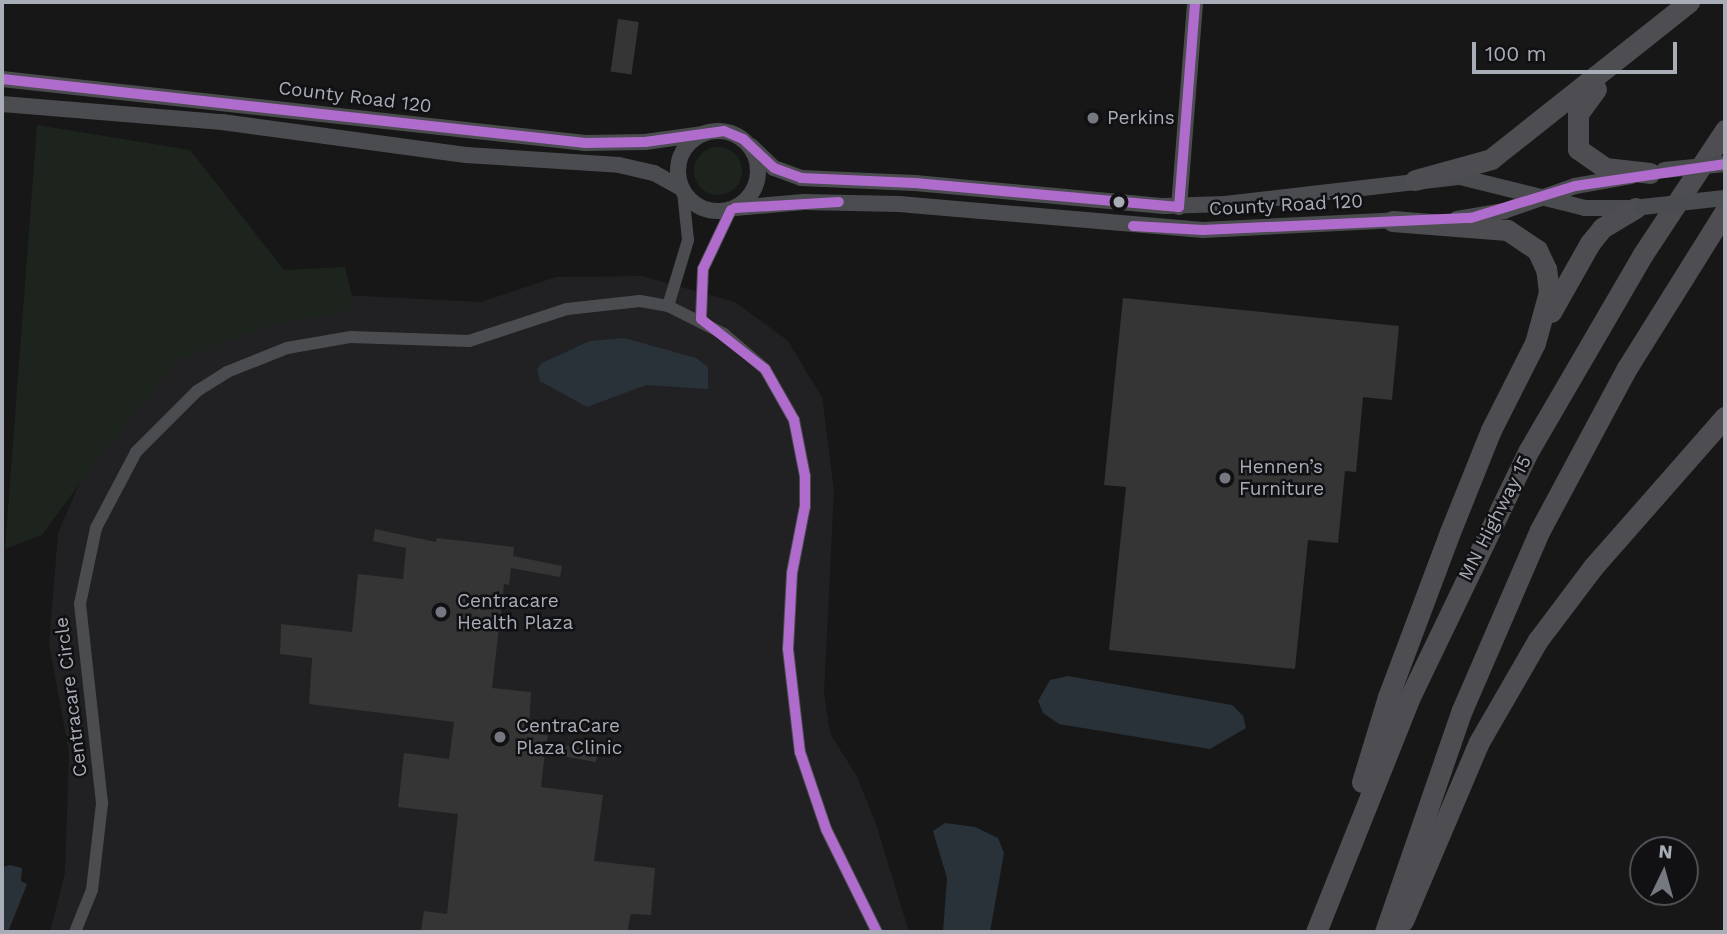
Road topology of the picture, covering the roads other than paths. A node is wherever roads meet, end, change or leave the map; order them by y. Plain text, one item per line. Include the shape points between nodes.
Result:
1 (1195, 2) edge
2 (1689, 2) edge
3 (1630, 50) junction
4 (2, 79) edge
5 (2, 104) edge
6 (1725, 130) edge
7 (702, 134) junction
8 (751, 146) junction
9 (1725, 164) edge
10 (1657, 172) junction
11 (1415, 180) junction
12 (682, 190) junction
13 (1542, 196) junction
14 (1725, 198) edge
15 (1179, 206) junction
16 (1639, 208) junction
17 (733, 209) junction
18 (1725, 211) edge
19 (1392, 221) junction
20 (668, 306) junction
21 (701, 319) junction
22 (1533, 347) junction
23 (1725, 417) edge
24 (1329, 894) junction
25 (75, 932) edge
26 (877, 932) edge
27 (1316, 932) edge
28 (1385, 932) edge
29 (1398, 932) edge

1 - 15 street
2 - 3 highway
3 - 10 highway via 1585,101 1576,122 1576,142 1583,156 1605,168
3 - 11 highway via 1491,159
4 - 7 street, County Road 120 via 585,143
5 - 12 street via 222,122 466,155 619,165 654,173
6 - 24 highway, MN Highway 15 via 1643,254 1528,450 1409,699
7 - 8 street via 734,133
7 - 12 street via 680,158
8 - 15 street, County Road 120 via 774,168 801,178
8 - 17 street via 758,178 749,198
9 - 10 street, County Road 120, bridge
10 - 13 street, County Road 120
11 - 13 street, County Road 120 via 1460,177
11 - 15 street, County Road 120
12 - 17 street via 699,207
12 - 20 street via 688,240
13 - 16 street, County Road 120 via 1600,210
13 - 19 street, County Road 120 via 1479,217
14 - 16 street, County Road 120, bridge
16 - 22 highway via 1602,228 1590,243
17 - 19 street, County Road 120 via 804,202 899,204 1203,230
17 - 21 street via 703,269
18 - 28 highway via 1627,369 1540,530 1462,710
19 - 22 highway via 1479,226 1507,230 1526,239 1543,261 1549,280
20 - 21 street, Centracare Circle
20 - 25 street, Centracare Circle via 640,301 590,304 469,341 351,337 287,348 227,372 173,412 120,477 86,562 81,637 102,803 92,890
21 - 26 street, Centracare Circle via 765,369 794,420 802,448 805,496 792,573 788,649 800,752 826,829
22 - 24 highway via 1491,430 1388,697
23 - 29 highway via 1594,567 1538,640 1479,742
24 - 27 highway, MN Highway 15

